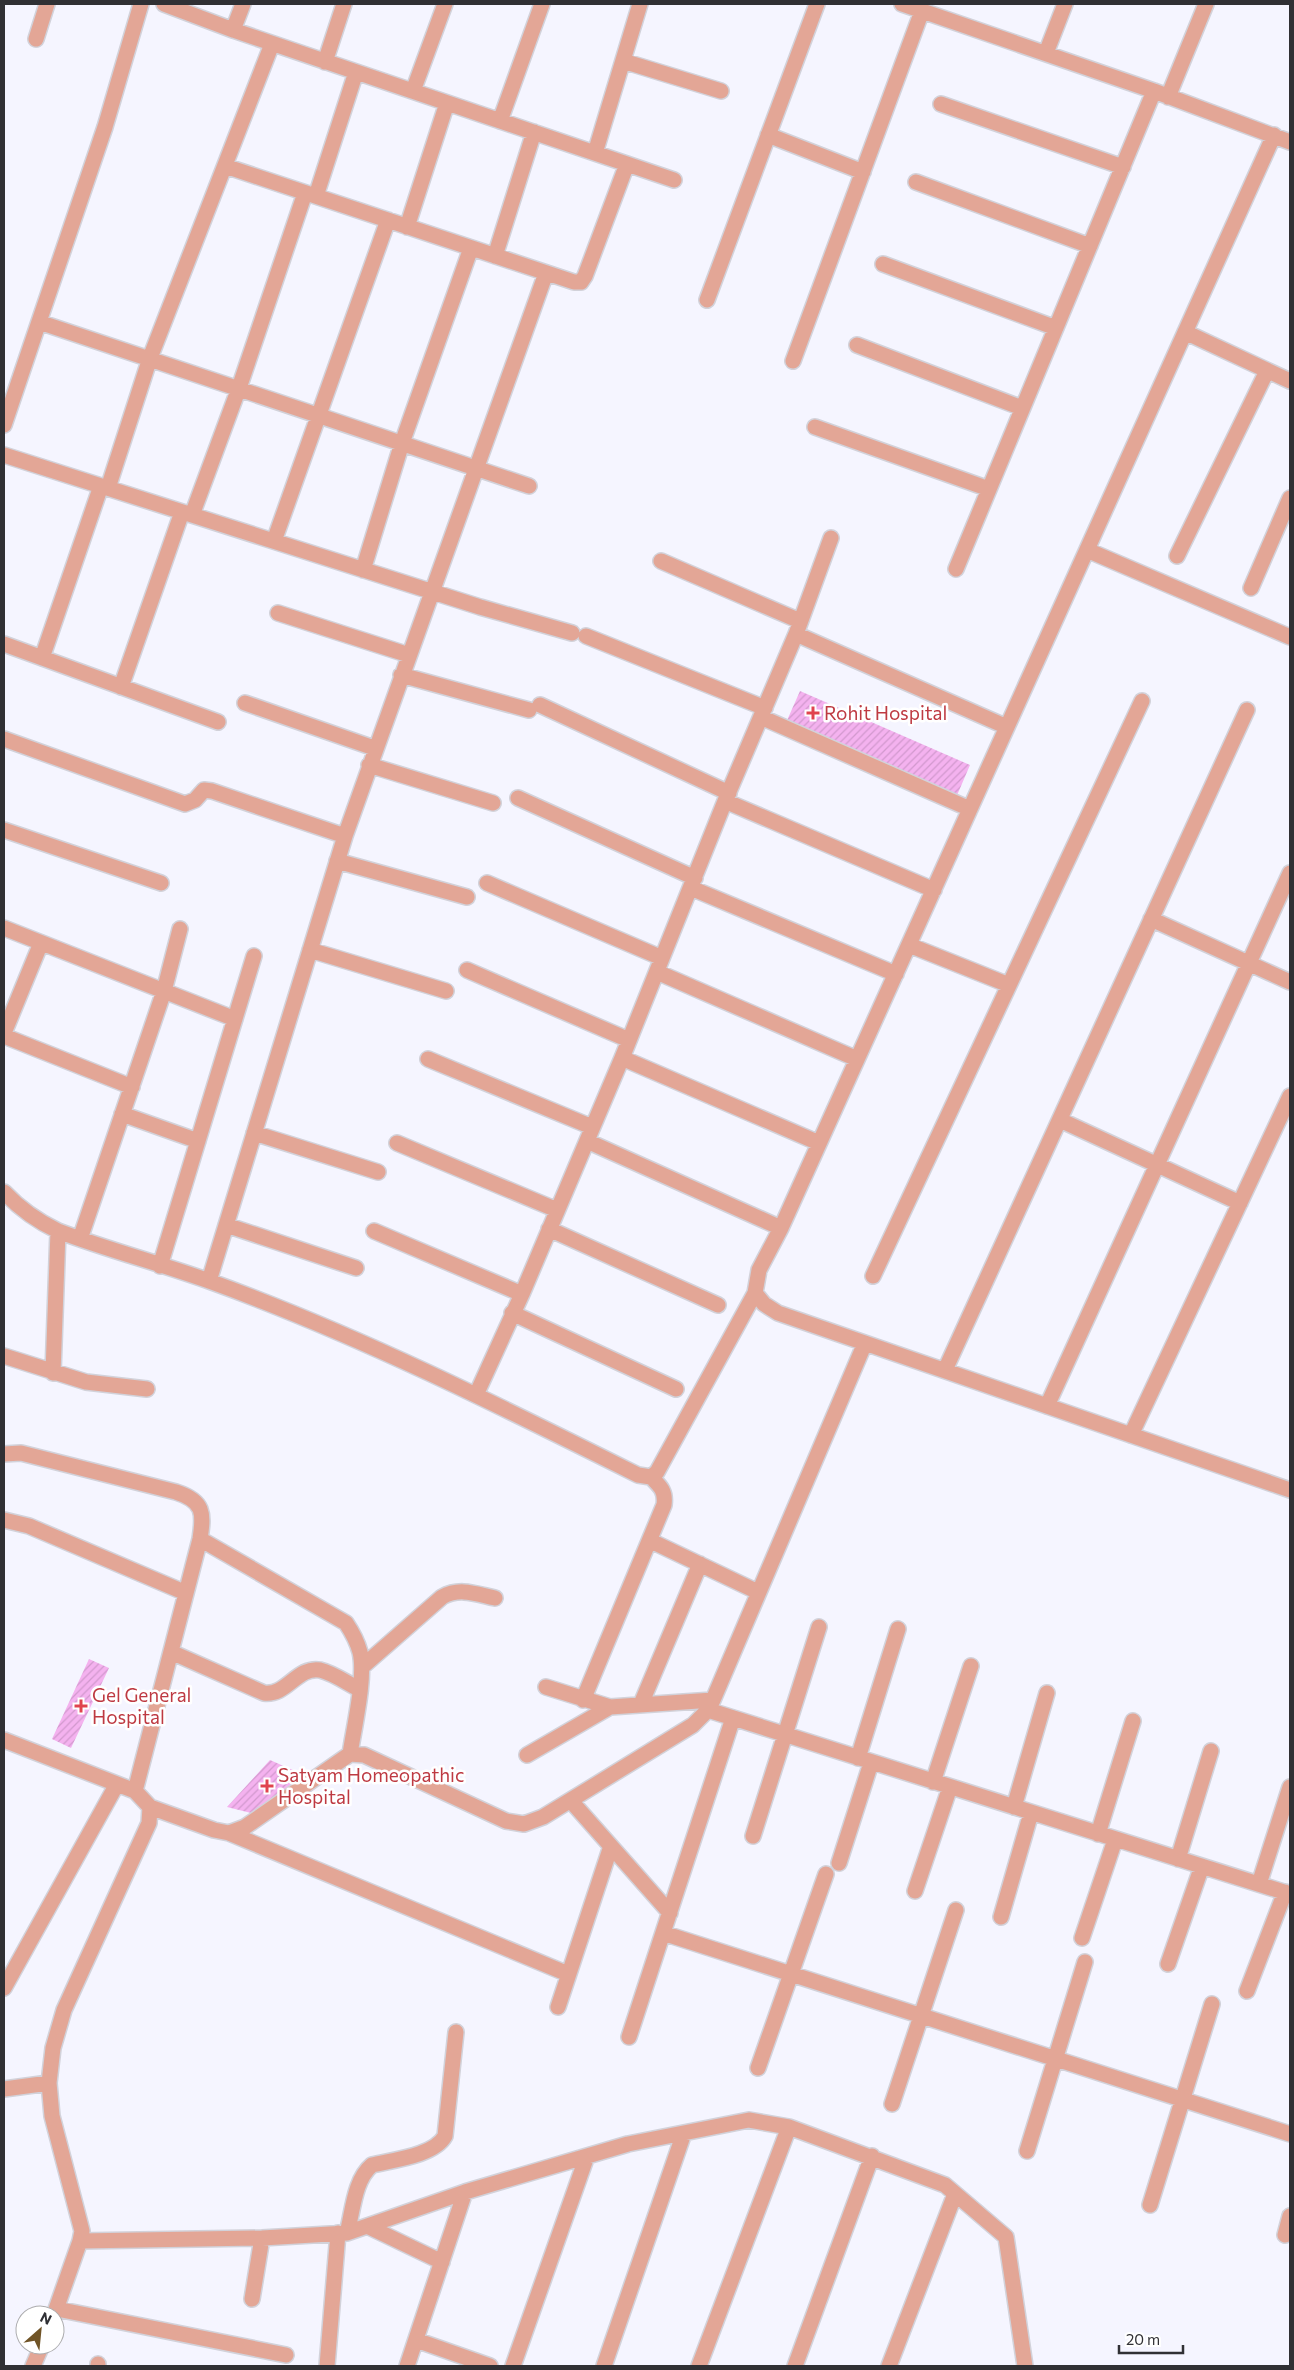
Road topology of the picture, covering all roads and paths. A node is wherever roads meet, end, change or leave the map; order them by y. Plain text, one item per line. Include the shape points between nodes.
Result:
1 (47, 4) edge
2 (141, 4) edge
3 (164, 4) edge
4 (243, 4) edge
5 (344, 4) edge
6 (445, 4) edge
7 (542, 4) edge
8 (640, 4) edge
9 (817, 4) edge
10 (902, 4) edge
11 (1065, 4) edge
12 (1206, 4) edge
13 (922, 11) junction
14 (233, 30) junction
15 (36, 39) dead end
16 (272, 44) junction
17 (1046, 53) junction
18 (623, 61) junction
19 (325, 62) junction
20 (356, 72) junction
21 (413, 91) junction
22 (721, 92) dead end
23 (1161, 94) junction
24 (447, 103) junction
25 (941, 104) dead end
26 (500, 121) junction
27 (534, 132) junction
28 (768, 135) junction
29 (1274, 136) junction
30 (1290, 142) edge
31 (595, 153) junction
32 (628, 164) junction
33 (224, 166) junction
34 (1122, 167) junction
35 (863, 172) junction
36 (674, 180) dead end
37 (916, 182) dead end
38 (311, 194) junction
39 (388, 220) junction
40 (407, 227) junction
41 (1090, 246) junction
42 (472, 248) junction
43 (495, 256) junction
44 (883, 264) dead end
45 (546, 273) junction
46 (707, 300) dead end
47 (39, 322) junction
48 (1056, 328) junction
49 (1185, 332) junction
50 (857, 345) dead end
51 (150, 358) junction
52 (793, 361) dead end
53 (1267, 372) junction
54 (1290, 381) edge
55 (239, 388) junction
56 (1022, 408) junction
57 (319, 415) junction
58 (4, 425) edge
59 (815, 427) dead end
60 (402, 443) junction
61 (4, 455) edge
62 (476, 468) junction
63 (529, 486) dead end
64 (105, 487) junction
65 (989, 489) junction
66 (1290, 498) edge
67 (187, 513) junction
68 (831, 538) dead end
69 (274, 541) junction
70 (1087, 550) junction
71 (1177, 556) dead end
72 (661, 561) dead end
73 (956, 569) dead end
74 (363, 570) junction
75 (1251, 588) dead end
76 (432, 592) junction
77 (278, 613) dead end
78 (798, 628) junction
79 (1290, 637) edge
80 (4, 644) edge
81 (409, 655) junction
82 (42, 658) junction
83 (401, 675) junction
84 (122, 687) junction
85 (1142, 701) dead end
86 (245, 703) dead end
87 (1247, 710) dead end
88 (763, 712) junction
89 (218, 722) dead end
90 (1007, 727) junction
91 (4, 739) edge
92 (374, 748) junction
93 (369, 765) junction
94 (727, 797) junction
95 (518, 798) dead end
96 (493, 803) dead end
97 (970, 809) junction
98 (4, 830) edge
99 (344, 836) junction
100 (337, 861) junction
101 (1290, 873) edge
102 (161, 883) dead end
103 (487, 883) dead end
104 (693, 883) junction
105 (934, 890) junction
106 (467, 897) dead end
107 (1151, 919) junction
108 (4, 928) edge
109 (180, 929) dead end
110 (41, 943) junction
111 (909, 945) junction
112 (310, 950) junction
113 (254, 956) dead end
114 (1249, 963) junction
115 (659, 965) junction
116 (467, 970) dead end
117 (896, 974) junction
118 (1290, 982) edge
119 (1009, 986) junction
120 (164, 991) junction
121 (446, 991) dead end
122 (235, 1019) junction
123 (4, 1034) edge
124 (629, 1040) junction
125 (622, 1058) junction
126 (428, 1059) dead end
127 (857, 1059) junction
128 (132, 1088) junction
129 (1290, 1096) edge
130 (122, 1114) junction
131 (1060, 1120) junction
132 (254, 1133) junction
133 (590, 1134) junction
134 (198, 1141) junction
135 (397, 1143) dead end
136 (819, 1143) junction
137 (1157, 1165) junction
138 (378, 1172) dead end
139 (4, 1192) edge
140 (1240, 1203) junction
141 (557, 1210) junction
142 (226, 1225) junction
143 (781, 1228) junction
144 (549, 1229) junction
145 (374, 1231) dead end
146 (58, 1232) junction
147 (80, 1239) junction
148 (160, 1266) junction
149 (356, 1268) dead end
150 (873, 1276) dead end
151 (209, 1281) junction
152 (755, 1293) junction
153 (522, 1294) junction
154 (718, 1305) dead end
155 (512, 1312) junction
156 (865, 1343) junction
157 (4, 1356) edge
158 (945, 1370) junction
159 (53, 1373) junction
160 (147, 1389) dead end
161 (676, 1389) dead end
162 (476, 1395) junction
163 (1047, 1406) junction
164 (1132, 1435) junction
165 (4, 1454) edge
166 (651, 1477) junction
167 (1290, 1490) edge
168 (4, 1520) edge
169 (200, 1539) junction
170 (651, 1541) junction
171 (700, 1564) junction
172 (758, 1592) junction
173 (186, 1593) junction
174 (495, 1598) dead end
175 (819, 1627) dead end
176 (898, 1629) dead end
177 (172, 1652) junction
178 (971, 1666) dead end
179 (362, 1667) junction
180 (546, 1687) dead end
181 (359, 1689) junction
182 (1047, 1693) dead end
183 (583, 1700) junction
184 (641, 1704) junction
185 (711, 1705) junction
186 (610, 1707) junction
187 (733, 1718) junction
188 (1133, 1721) dead end
189 (783, 1734) junction
190 (4, 1740) edge
191 (1211, 1751) dead end
192 (350, 1754) junction
193 (527, 1755) dead end
194 (865, 1761) junction
195 (933, 1782) junction
196 (117, 1784) junction
197 (1290, 1786) edge
198 (950, 1787) junction
199 (135, 1791) junction
200 (571, 1801) junction
201 (150, 1807) junction
202 (1014, 1807) junction
203 (1032, 1813) junction
204 (229, 1833) junction
205 (1098, 1834) junction
206 (753, 1836) dead end
207 (1115, 1840) junction
208 (611, 1846) junction
209 (1178, 1859) junction
210 (839, 1863) dead end
211 (1202, 1866) junction
212 (826, 1874) dead end
213 (1259, 1884) junction
214 (915, 1891) dead end
215 (1288, 1893) edge
216 (956, 1910) dead end
217 (670, 1913) junction
218 (1001, 1917) dead end
219 (663, 1934) junction
220 (1082, 1938) dead end
221 (1085, 1962) dead end
222 (1168, 1964) dead end
223 (568, 1974) junction
224 (791, 1974) junction
225 (4, 1988) edge
226 (1248, 1991) dead end
227 (1212, 2004) dead end
228 (558, 2006) dead end
229 (920, 2016) junction
230 (456, 2032) dead end
231 (629, 2037) dead end
232 (1055, 2059) junction
233 (758, 2068) dead end
234 (49, 2083) junction
235 (4, 2090) edge
236 (1183, 2099) junction
237 (892, 2104) dead end
238 (789, 2127) junction
239 (684, 2133) junction
240 (1290, 2134) edge
241 (1027, 2151) dead end
242 (587, 2156) junction
243 (872, 2156) junction
244 (465, 2192) junction
245 (955, 2194) junction
246 (1150, 2204) dead end
247 (1290, 2216) edge
248 (367, 2226) junction
249 (343, 2233) junction
250 (1285, 2235) dead end
251 (81, 2236) junction
252 (262, 2238) junction
253 (442, 2262) junction
254 (252, 2299) dead end
255 (57, 2305) edge
256 (65, 2314) edge
257 (416, 2340) junction
258 (286, 2355) dead end
259 (327, 2366) edge
260 (408, 2366) edge
261 (490, 2366) edge
262 (513, 2366) edge
263 (604, 2366) edge
264 (699, 2366) edge
265 (795, 2366) edge
266 (888, 2366) edge
267 (1025, 2366) edge

1 - 15 street
2 - 47 street via 106,126
3 - 14 street
4 - 14 street
5 - 19 street
6 - 21 street
7 - 26 street
8 - 18 street
9 - 28 street
10 - 13 street
11 - 17 street
12 - 23 street
13 - 17 street
13 - 35 street
14 - 16 street
16 - 19 street
16 - 33 street
17 - 23 street
18 - 22 street
18 - 31 street
19 - 20 street
20 - 21 street
20 - 38 street
21 - 24 street
23 - 29 street
23 - 34 street
24 - 26 street
24 - 40 street
25 - 34 street
26 - 27 street
27 - 31 street
27 - 43 street
28 - 35 street
28 - 46 street
29 - 30 street
29 - 49 street
31 - 32 street
32 - 36 street
32 - 45 street via 581,282
33 - 38 street
33 - 51 street
34 - 41 street
35 - 52 street
37 - 41 street
38 - 39 street
38 - 55 street
39 - 40 street
39 - 57 street
40 - 42 street
41 - 48 street
42 - 43 street
42 - 60 street
43 - 45 street
44 - 48 street
45 - 62 street
47 - 51 street
47 - 58 street
48 - 56 street
49 - 53 street
49 - 70 street
50 - 56 street
51 - 55 street
51 - 64 street
53 - 54 street
53 - 71 street
55 - 57 street
55 - 67 street
56 - 65 street
57 - 60 street
57 - 69 street
59 - 65 street
60 - 62 street
60 - 74 street
61 - 64 street
62 - 63 street
62 - 76 street
64 - 67 street
64 - 82 street
65 - 73 street
66 - 75 street
67 - 69 street
67 - 84 street
68 - 78 street
69 - 74 street
70 - 79 street
70 - 90 street
72 - 78 street
74 - 76 street
76 - 81 street
76 - 88 street via 579,634
77 - 81 street
78 - 88 street
78 - 90 street
80 - 82 street
81 - 83 street
82 - 84 street
83 - 92 street
83 - 94 street via 534,708
84 - 89 street
85 - 119 street
86 - 92 street
87 - 107 street
88 - 94 street
88 - 97 street
90 - 97 street
91 - 99 street via 185,804 195,800 204,790 212,791
92 - 93 street
93 - 96 street
93 - 99 street
94 - 104 street
94 - 105 street
95 - 104 street
97 - 105 street
98 - 102 street
99 - 100 street
100 - 106 street
100 - 112 street
101 - 114 street
103 - 115 street
104 - 115 street
104 - 117 street
105 - 111 street
107 - 114 street
107 - 131 street
108 - 110 street
109 - 120 street
110 - 120 street
110 - 123 street
111 - 117 street
111 - 119 street
112 - 121 street
112 - 132 street
113 - 122 street
114 - 118 street
114 - 137 street
115 - 124 street
115 - 127 street
116 - 124 street
117 - 127 street
119 - 150 street
120 - 122 street
120 - 128 street
122 - 134 street
123 - 128 street
124 - 125 street
125 - 133 street
125 - 136 street
126 - 133 street
127 - 136 street
128 - 130 street
129 - 140 street
130 - 134 street
130 - 147 street
131 - 137 street
131 - 158 street
132 - 138 street
132 - 142 street
133 - 141 street
133 - 143 street
134 - 148 street
135 - 141 street
136 - 143 street
137 - 140 street
137 - 163 street
139 - 146 street via 32,1217
140 - 164 street
141 - 144 street
142 - 149 street
142 - 151 street
143 - 152 street via 759,1270
144 - 153 street
144 - 154 street
145 - 153 street
146 - 147 street
146 - 159 street
147 - 148 street
148 - 151 street
151 - 162 street
152 - 156 street via 778,1313
152 - 166 street via 661,1466
153 - 155 street
155 - 161 street
155 - 162 street
156 - 158 street
156 - 172 street
157 - 159 street
158 - 163 street
159 - 160 street via 105,1386
162 - 166 street via 638,1475
163 - 164 street
164 - 167 street
165 - 169 street via 21,1452 186,1495 200,1507 203,1516
166 - 170 street via 666,1496
168 - 173 street via 29,1526
169 - 173 street
169 - 179 street via 346,1624 360,1652
170 - 171 street
170 - 183 street
171 - 172 street
171 - 184 street
172 - 185 street
173 - 177 street
174 - 179 street via 460,1591 447,1594
175 - 189 street
176 - 194 street
177 - 181 street via 264,1693 278,1692 306,1671 313,1670 321,1670
177 - 199 street
178 - 195 street
179 - 181 street
180 - 183 street
181 - 192 street
182 - 202 street
183 - 186 street
184 - 185 street
184 - 186 street
185 - 187 street
185 - 200 street via 693,1725
186 - 193 street
187 - 189 street
187 - 217 street
188 - 205 street
189 - 194 street
189 - 206 street
190 - 196 street
191 - 209 street
192 - 200 street via 364,1755 506,1821 524,1824 544,1817
192 - 204 street via 245,1827
194 - 195 street
194 - 210 street
195 - 198 street
196 - 199 street
196 - 225 street
197 - 213 street
198 - 202 street
198 - 214 street
199 - 201 street
200 - 208 street
201 - 204 street
201 - 234 street via 149,1823 64,2010
202 - 203 street
203 - 205 street
203 - 218 street
204 - 223 street
205 - 207 street
207 - 209 street
207 - 220 street
208 - 217 street
208 - 223 street
209 - 211 street
211 - 213 street
211 - 222 street
212 - 224 street
213 - 215 street
215 - 226 street
216 - 229 street
217 - 219 street
219 - 224 street
219 - 231 street
221 - 232 street
223 - 228 street
224 - 229 street
224 - 233 street
227 - 236 street
229 - 232 street
229 - 237 street
230 - 249 street via 445,2136 441,2143 427,2151 372,2165 365,2171
232 - 236 street
232 - 241 street
234 - 235 street
234 - 251 street via 52,2116
236 - 240 street
236 - 246 street
238 - 239 street via 749,2120
238 - 243 street
238 - 264 street
239 - 242 street
239 - 263 street
242 - 244 street
242 - 262 street
243 - 245 street via 945,2185
243 - 265 street
244 - 248 street
244 - 253 street
245 - 266 street
245 - 267 street via 1006,2238
247 - 250 street
248 - 249 street
248 - 253 street
249 - 252 street
249 - 259 street
251 - 252 street
251 - 255 street
252 - 254 street
253 - 257 street
256 - 258 street
257 - 260 street
257 - 261 street

